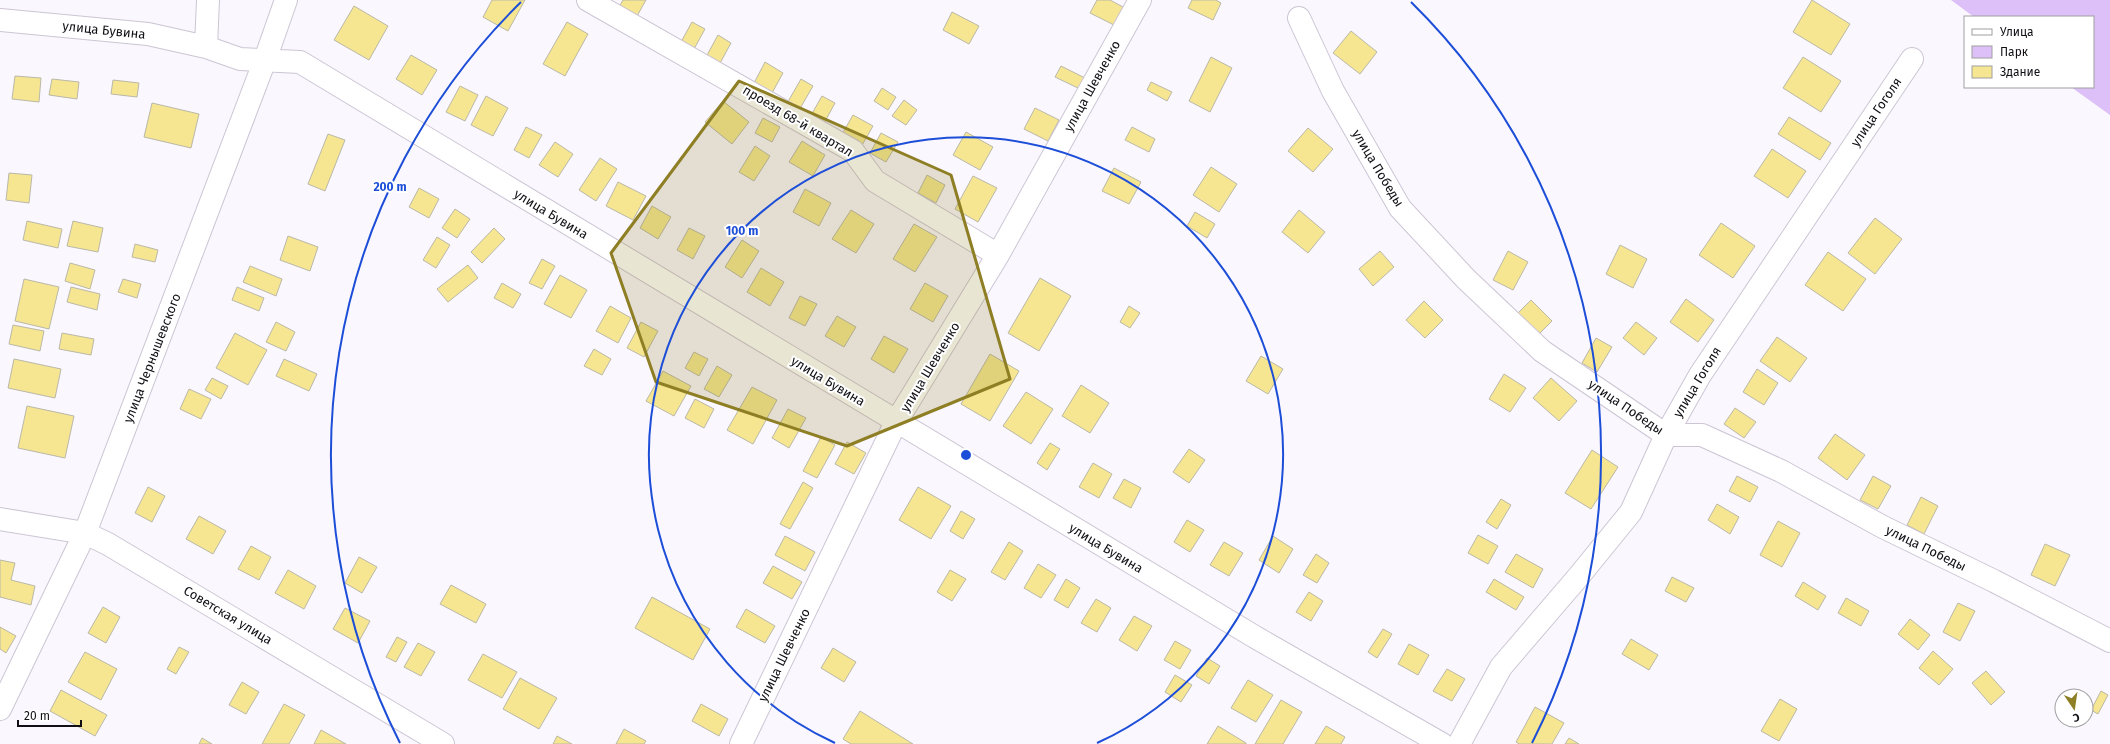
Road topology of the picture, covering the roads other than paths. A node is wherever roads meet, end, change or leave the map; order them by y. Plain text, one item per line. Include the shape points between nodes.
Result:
1 (208, 0) edge
2 (286, 0) edge
3 (588, 0) edge
4 (1140, 0) edge
5 (1299, 18) dead end
6 (0, 20) edge
7 (206, 47) junction
8 (1912, 59) dead end
9 (265, 60) junction
10 (998, 255) junction
11 (896, 422) junction
12 (1666, 435) junction
13 (0, 519) edge
14 (85, 533) junction
15 (2110, 641) edge
16 (0, 709) edge
17 (444, 744) edge
18 (741, 744) edge
19 (1442, 744) edge
20 (1459, 744) edge

1 - 7 street
2 - 9 street, улица Чернышевского
3 - 10 street, проезд 68-й квартал via 853,151 875,181
4 - 10 street, улица Шевченко
5 - 12 street, улица Победы via 1333,91 1400,208 1466,279 1542,351
6 - 7 street, улица Бувина via 148,34
7 - 9 street, улица Бувина via 240,59
8 - 12 street, улица Гоголя via 1700,375
9 - 11 street, улица Бувина via 300,62
9 - 14 street, улица Чернышевского
10 - 11 street, улица Шевченко
11 - 18 street, улица Шевченко
11 - 19 street, улица Бувина via 1255,637
12 - 15 street, улица Победы via 1702,436 1781,471 1883,527
12 - 20 street, улица Гоголя via 1631,512 1501,667
13 - 14 street, Советская улица
14 - 16 street, улица Чернышевского
14 - 17 street, Советская улица via 108,544

